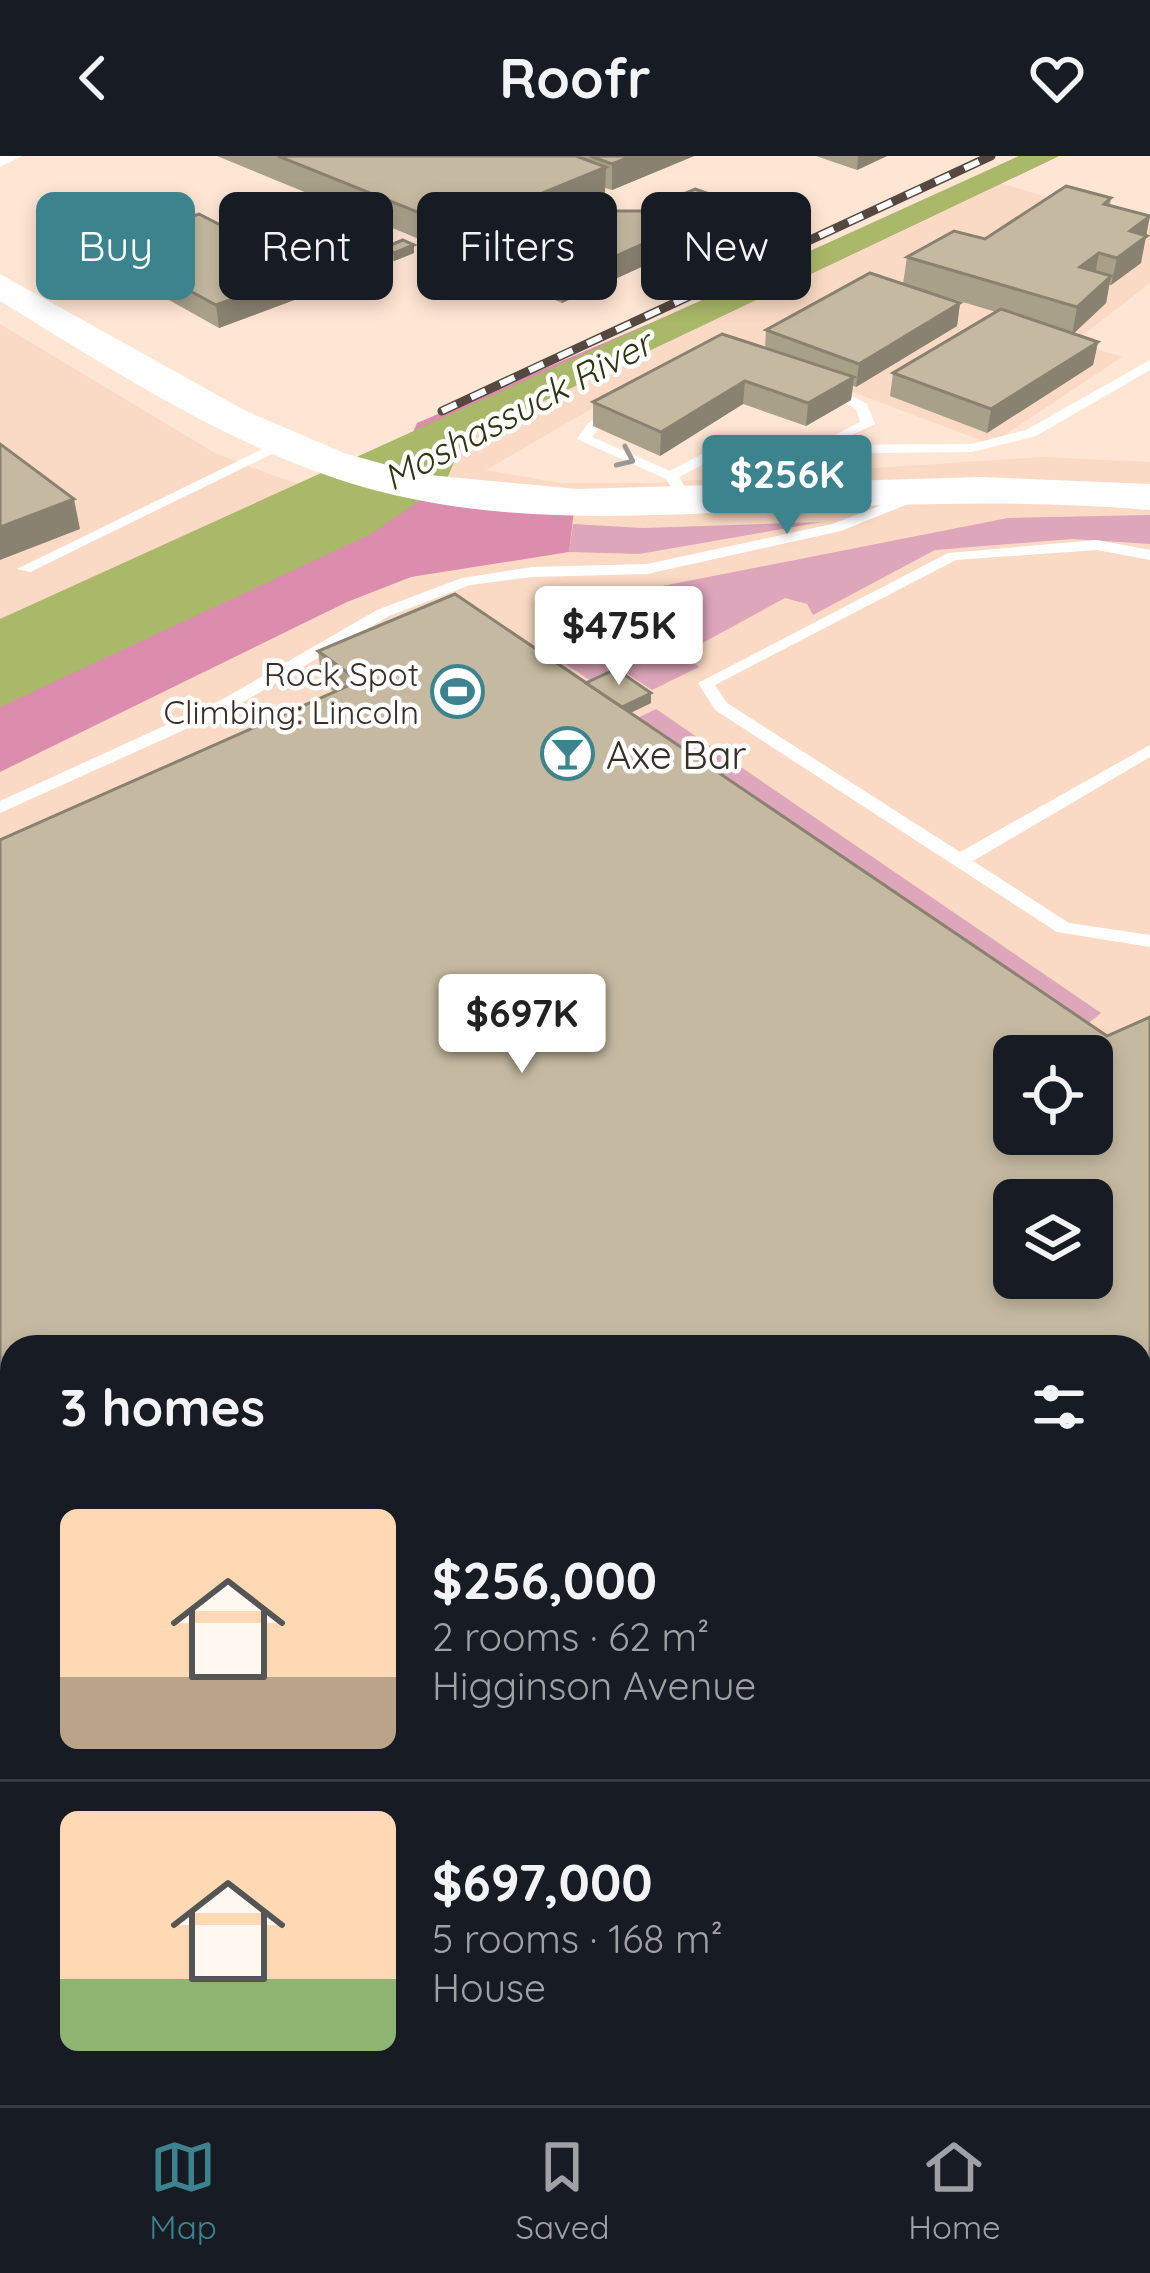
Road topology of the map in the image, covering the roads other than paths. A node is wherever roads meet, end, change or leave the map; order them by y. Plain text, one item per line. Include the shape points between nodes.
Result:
1 (10, 156) edge
2 (0, 160) edge
3 (0, 285) edge
4 (1150, 364) edge
5 (812, 381) edge
6 (631, 404) edge
7 (281, 444) junction
8 (808, 450) junction
9 (679, 488) junction
10 (930, 490) junction
11 (1150, 497) edge
12 (1150, 555) edge
13 (26, 569) dead end
14 (1150, 750) edge
15 (0, 808) edge
16 (964, 858) junction
17 (1150, 941) edge

1 - 2 street
3 - 7 street
4 - 8 lane via 1031,433 972,448
5 - 8 lane via 862,407 868,424
6 -> 9 lane via 584,439
7 - 9 street via 435,489 564,502
7 - 13 lane
8 - 9 lane via 718,451
9 - 10 street
10 - 11 street
10 - 15 lane via 836,528 647,569 467,581 383,614 229,703
12 - 16 lane via 1097,544 953,556 706,683 722,706
14 - 16 lane
16 - 17 lane via 1064,928

